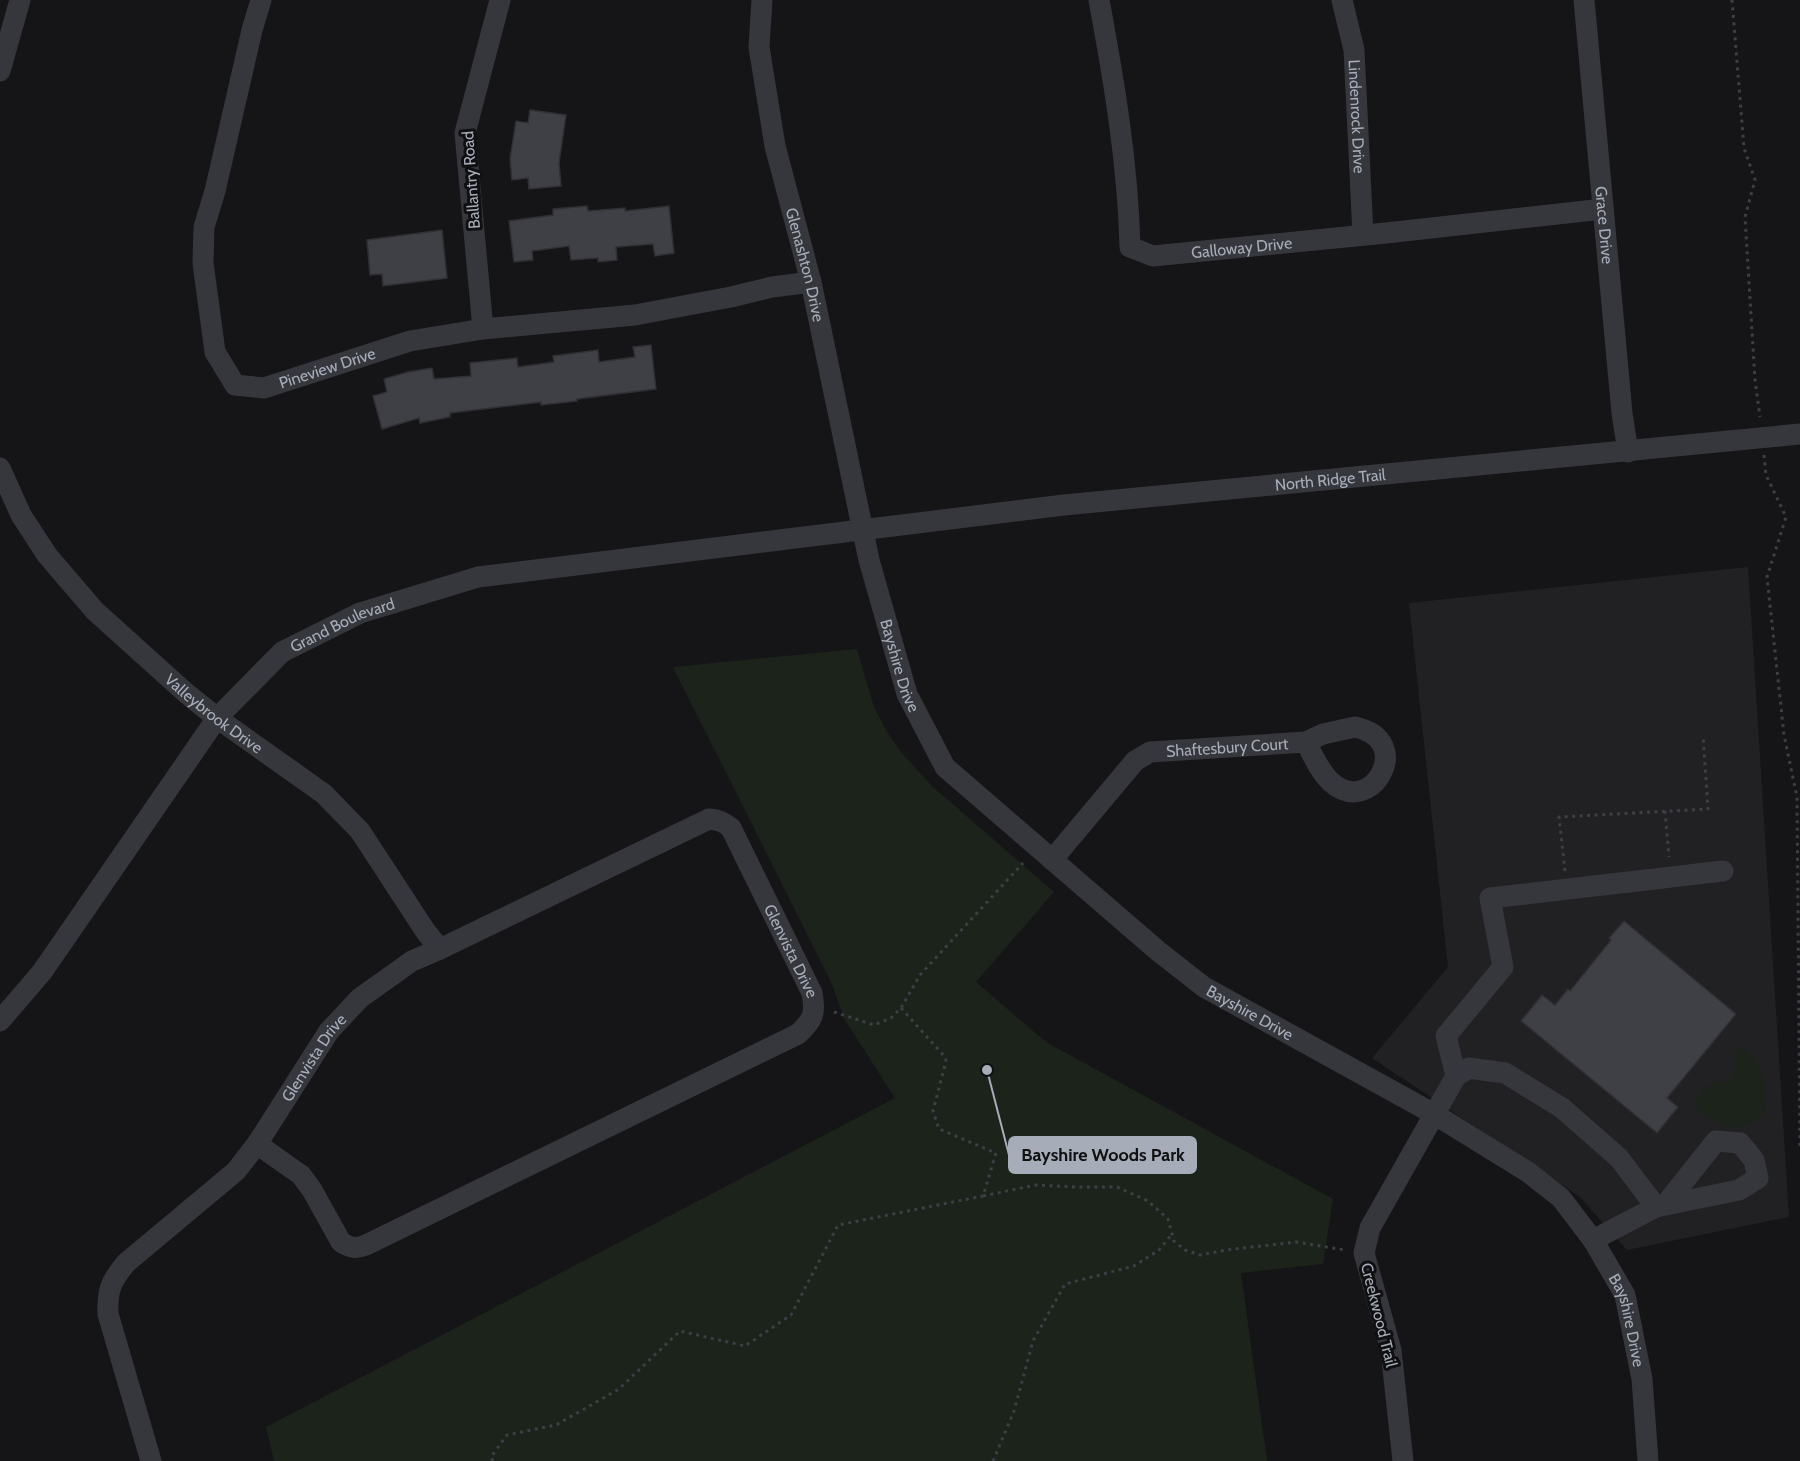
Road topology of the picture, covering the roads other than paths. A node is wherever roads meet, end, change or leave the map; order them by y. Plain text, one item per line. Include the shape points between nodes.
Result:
1 (20, 0) edge
2 (261, 0) edge
3 (500, 0) edge
4 (762, 0) edge
5 (1099, 0) edge
6 (1342, 0) edge
7 (1584, 0) edge
8 (0, 71) edge
9 (1602, 209) junction
10 (1363, 235) junction
11 (811, 282) junction
12 (483, 329) junction
13 (1800, 434) edge
14 (1628, 452) junction
15 (0, 468) edge
16 (6, 500) edge
17 (863, 529) junction
18 (217, 718) junction
19 (1306, 742) dead end
20 (1052, 860) junction
21 (1723, 871) dead end
22 (440, 949) junction
23 (0, 1021) edge
24 (1456, 1076) junction
25 (1434, 1114) junction
26 (257, 1144) junction
27 (1593, 1240) junction
28 (152, 1461) edge
29 (1403, 1461) edge
30 (1648, 1461) edge

1 - 8 street
2 - 12 street, Pineview Drive via 204,227 203,263 216,352 235,385 264,388 410,340
3 - 12 street, Ballantry Road via 465,133
4 - 11 street, Glenashton Drive via 759,47 775,146
5 - 10 street, Galloway Drive via 1114,82 1130,247 1154,256
6 - 10 street, Lindenrock Drive via 1353,50
7 - 9 street, Grace Drive
9 - 10 street, Galloway Drive
9 - 14 street, Grace Drive
11 - 12 street, Pineview Drive via 635,315
11 - 17 street, Glenashton Drive
13 - 14 street, North Ridge Trail
14 - 17 street, North Ridge Trail via 1064,505
15 - 16 street, Valleybrook Drive
16 - 18 street, Valleybrook Drive via 94,611
17 - 18 street, Grand Boulevard via 478,577 360,613 282,652
17 - 20 street, Bayshire Drive via 907,694 945,767
18 - 22 street, Valleybrook Drive via 324,794 360,831
18 - 23 street, Grand Boulevard via 42,972
19 - 20 street, Shaftesbury Court via 1150,752 1135,761
20 - 25 street, Bayshire Drive via 1203,987
21 - 24 street via 1490,898 1503,967 1446,1036
22 - 26 street, Glenvista Drive via 412,961 382,981 329,1031
22 - 26 street, Glenvista Drive via 709,819 718,820 735,835 812,993 815,1008 810,1023 798,1034 358,1248 341,1242 301,1175
24 - 25 street, Creekwood Trail
24 - 27 street via 1469,1068 1505,1073 1562,1108 1619,1158 1661,1206
25 - 27 street, Bayshire Drive via 1528,1172 1561,1198
25 - 29 street, Creekwood Trail via 1370,1228 1364,1253 1391,1350
26 - 28 street, Glenvista Drive via 236,1171 126,1263 107,1296 108,1314
27 - 30 street, Bayshire Drive via 1624,1295 1642,1379

